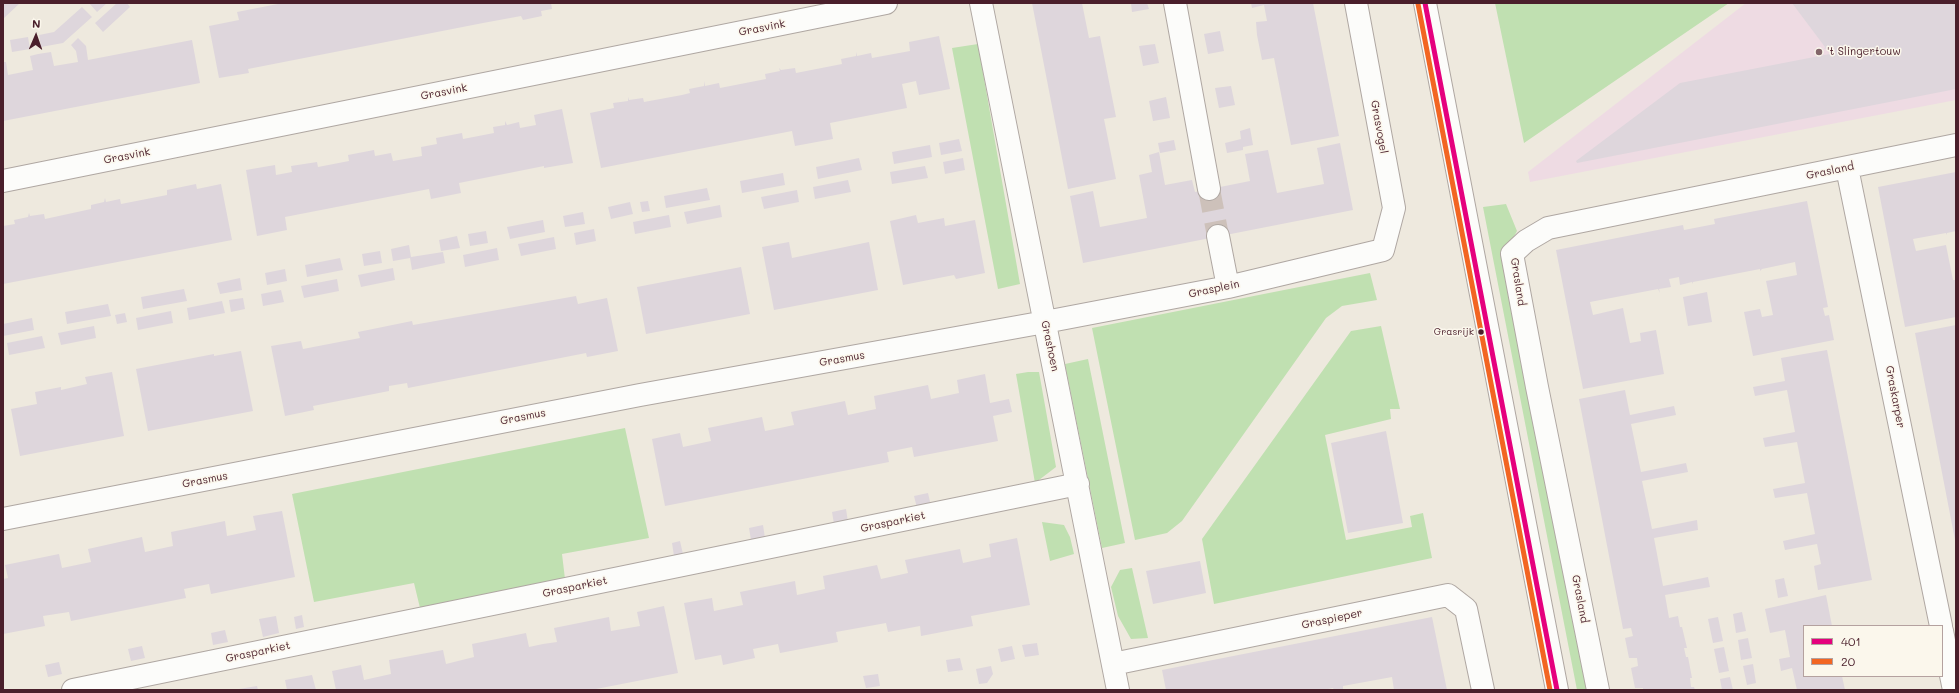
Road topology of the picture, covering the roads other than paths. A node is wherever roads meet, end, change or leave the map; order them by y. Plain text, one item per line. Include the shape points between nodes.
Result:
1 (886, 3) edge
2 (981, 3) edge
3 (1174, 3) edge
4 (1356, 3) edge
5 (1425, 3) edge
6 (1956, 145) edge
7 (1847, 168) junction
8 (3, 181) edge
9 (1209, 189) tunnel mouth
10 (1218, 236) tunnel mouth
11 (1382, 250) joint
12 (1228, 287) junction
13 (1045, 322) junction
14 (1078, 484) junction
15 (3, 519) edge
16 (1941, 625) edge
17 (1943, 636) edge
18 (1112, 664) junction
19 (72, 690) edge
20 (1118, 690) edge
21 (1483, 690) edge
22 (1557, 690) edge
23 (1598, 690) edge
24 (1954, 690) edge

1 - 8 street, Grasvink
2 - 13 street, Grashoen
3 - 9 street
4 - 11 street, Grasvogel via 1394,208
5 - 22 street
6 - 7 street, Grasland
7 - 16 street, Graskarper
7 - 23 street, Grasland via 1548,228 1526,241 1512,254 1536,387
10 - 12 street
11 - 12 street, Grasplein
12 - 13 street, Grasplein
13 - 14 street, Grashoen
13 - 15 street, Grasmus via 640,395
14 - 18 street, Grashoen
14 - 19 street, Grasparkiet
17 - 24 street
18 - 20 street, Grashoen
18 - 21 street, Graspieper via 1448,595 1466,609

